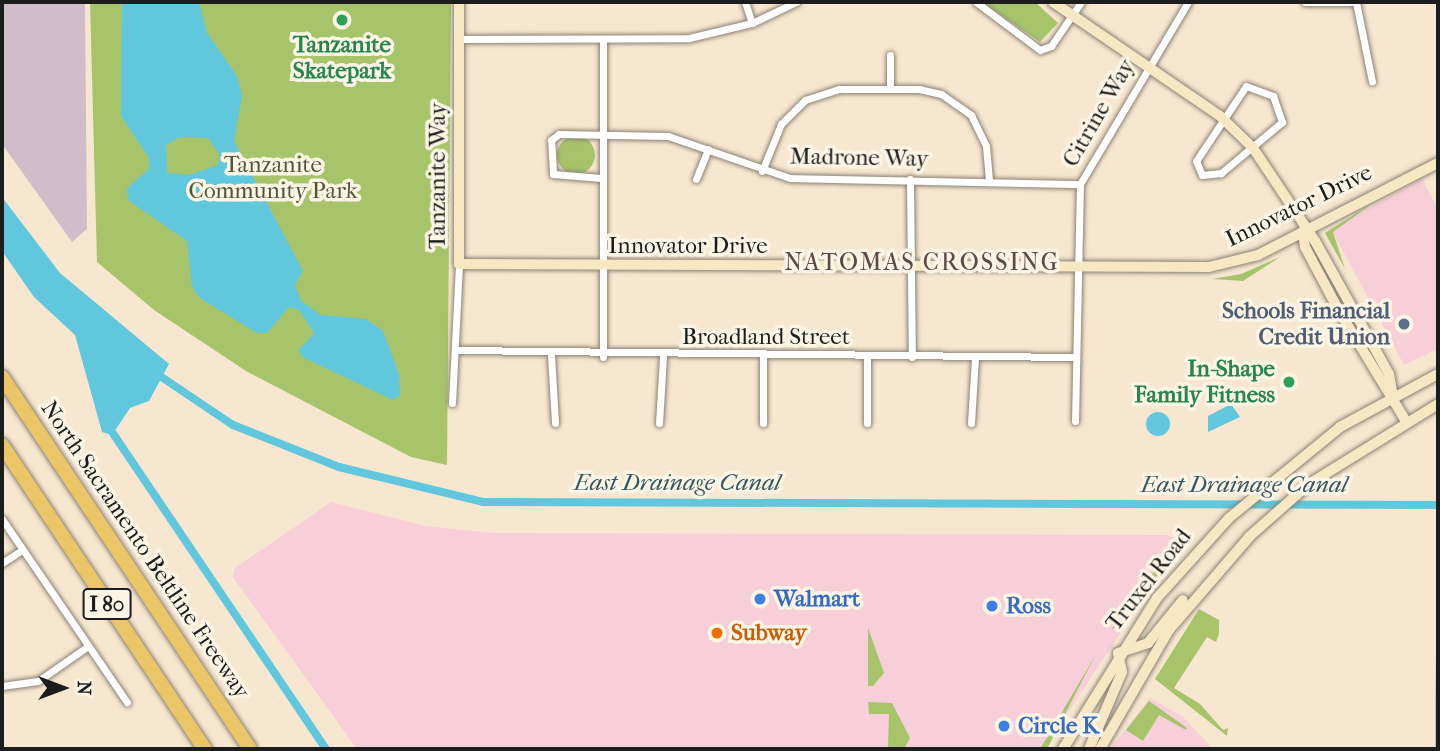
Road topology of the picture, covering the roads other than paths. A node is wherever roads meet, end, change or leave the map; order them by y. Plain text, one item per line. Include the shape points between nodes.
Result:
1 (459, 2) edge
2 (745, 2) edge
3 (796, 2) edge
4 (976, 2) edge
5 (1053, 2) edge
6 (1081, 2) edge
7 (1188, 2) edge
8 (1305, 2) edge
9 (1355, 2) edge
10 (1072, 15) junction
11 (752, 23) junction
12 (458, 39) junction
13 (603, 41) junction
14 (890, 55) dead end
15 (1148, 67) junction
16 (1372, 81) dead end
17 (890, 89) junction
18 (1222, 119) junction
19 (601, 135) junction
20 (1252, 148) junction
21 (708, 149) junction
22 (1438, 163) edge
23 (762, 172) junction
24 (601, 178) junction
25 (696, 178) dead end
26 (910, 179) junction
27 (989, 179) junction
28 (1080, 184) junction
29 (1303, 230) junction
30 (459, 264) junction
31 (604, 267) junction
32 (1076, 267) junction
33 (910, 268) junction
34 (457, 351) junction
35 (551, 355) junction
36 (603, 357) junction
37 (663, 357) junction
38 (763, 357) junction
39 (867, 357) junction
40 (912, 357) junction
41 (975, 357) junction
42 (1076, 357) junction
43 (1438, 374) edge
44 (2, 377) edge
45 (1393, 396) junction
46 (452, 403) dead end
47 (1438, 404) edge
48 (1075, 421) dead end
49 (1406, 421) junction
50 (555, 423) dead end
51 (659, 423) dead end
52 (763, 423) dead end
53 (867, 423) dead end
54 (971, 423) dead end
55 (2, 447) edge
56 (2, 519) edge
57 (22, 550) junction
58 (1225, 561) junction
59 (2, 563) edge
60 (165, 621) junction
61 (88, 646) junction
62 (1118, 653) junction
63 (2, 686) edge
64 (127, 702) dead end
65 (204, 749) edge
66 (250, 749) edge
67 (262, 749) edge
68 (1063, 749) edge
69 (1089, 749) edge
70 (1100, 749) edge

1 - 12 street, Tanzanite Way
2 - 11 street
3 - 11 street
4 - 10 street via 1040,50 1051,46
5 - 10 street
6 - 10 street
7 - 15 street, Citrine Way
8 - 9 street
9 - 16 street
10 - 15 street
11 - 13 street via 689,38
12 - 13 street
12 - 30 street, Tanzanite Way
13 - 19 street
14 - 17 street
15 - 18 street
15 - 28 street, Citrine Way
17 - 23 street via 839,89 805,100 781,124
17 - 27 street via 929,90 961,106 983,136
18 - 20 street
18 - 20 street via 1196,161 1198,173 1221,173
18 - 20 street via 1246,86 1273,96 1282,122
19 - 21 street, Madrone Way via 668,136
19 - 24 street
19 - 24 street, Madrone Way via 559,134 549,146 553,174
20 - 29 street
21 - 23 street, Madrone Way
21 - 25 street
22 - 29 street, Innovator Drive
23 - 26 street, Madrone Way via 805,179
24 - 31 street
26 - 27 street, Madrone Way
26 - 33 street
27 - 28 street, Madrone Way
28 - 32 street, Citrine Way
29 - 32 street, Innovator Drive via 1219,266
29 - 45 street via 1389,374
30 - 31 street, Innovator Drive
30 - 34 street, Tanzanite Way
31 - 33 street, Innovator Drive
31 - 36 street
32 - 33 street, Innovator Drive
32 - 42 street, Citrine Way
33 - 40 street
34 - 35 street, Broadland Street
34 - 46 street, Tanzanite Way
35 - 36 street, Broadland Street
35 - 50 street
36 - 37 street, Broadland Street
37 - 38 street, Broadland Street
37 - 51 street
38 - 39 street, Broadland Street
38 - 52 street
39 - 40 street, Broadland Street
39 - 53 street
40 - 41 street, Broadland Street
41 - 42 street, Broadland Street
41 - 54 street
42 - 48 street, Citrine Way
43 - 45 street, Truxel Road
44 - 60 highway, North Sacramento Beltline Freeway / I 80
45 - 49 street
45 - 62 street, Truxel Road via 1265,483 1199,549
47 - 49 street, Truxel Road
49 - 58 street, Truxel Road via 1309,484
55 - 65 highway, I 80
56 - 57 street
57 - 59 street
57 - 61 street
58 - 62 street via 1193,587 1148,643
58 - 70 street, Truxel Road via 1169,630
60 - 66 highway, North Sacramento Beltline Freeway / I 80
60 - 67 highway
61 - 63 street via 38,681
61 - 64 street
62 - 68 street, Truxel Road
62 - 69 street via 1122,672

